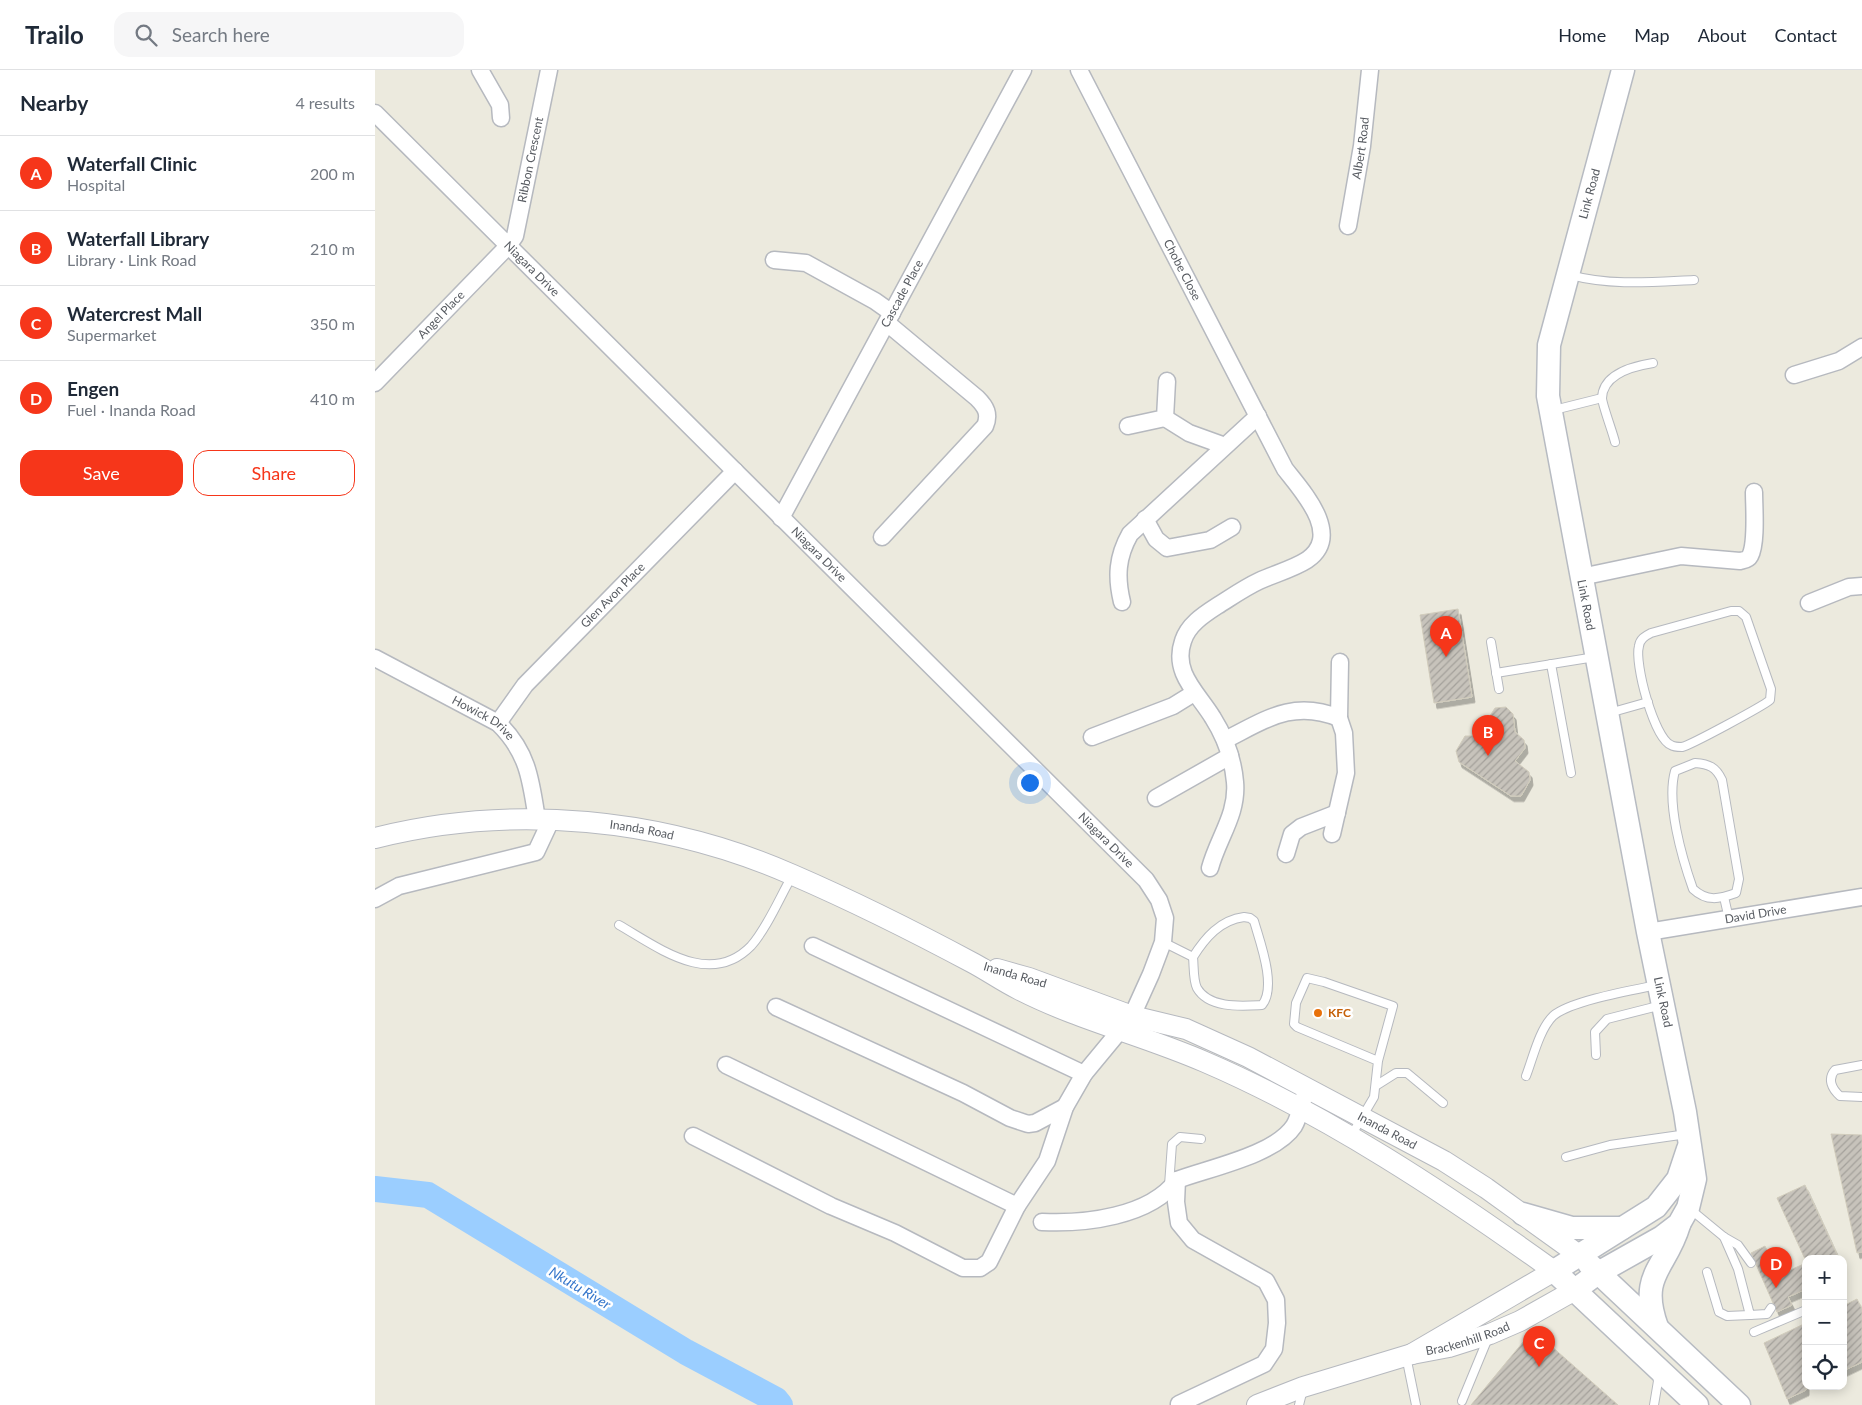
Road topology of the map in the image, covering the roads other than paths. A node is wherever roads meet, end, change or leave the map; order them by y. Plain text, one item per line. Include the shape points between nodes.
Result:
1 (480, 70) edge
2 (549, 70) edge
3 (1023, 70) edge
4 (1079, 70) edge
5 (1370, 70) edge
6 (1623, 70) edge
7 (375, 113) edge
8 (501, 118) dead end
9 (1348, 226) dead end
10 (508, 246) junction
11 (774, 260) dead end
12 (1567, 274) junction
13 (1694, 280) dead end
14 (889, 318) junction
15 (1862, 346) edge
16 (1653, 363) dead end
17 (1794, 375) dead end
18 (1167, 381) dead end
19 (375, 384) edge
20 (1602, 398) junction
21 (1549, 411) junction
22 (1258, 416) junction
23 (1165, 418) junction
24 (1128, 426) dead end
25 (1615, 442) dead end
26 (1225, 446) junction
27 (735, 471) junction
28 (1754, 492) dead end
29 (781, 518) junction
30 (1145, 519) junction
31 (1232, 527) dead end
32 (882, 537) dead end
33 (1581, 577) junction
34 (1862, 586) edge
35 (1122, 602) dead end
36 (1809, 603) dead end
37 (1491, 642) dead end
38 (1597, 657) junction
39 (375, 658) edge
40 (1340, 662) dead end
41 (1551, 664) junction
42 (1496, 673) junction
43 (1499, 689) dead end
44 (1194, 693) junction
45 (1648, 702) junction
46 (1607, 714) junction
47 (1339, 718) junction
48 (497, 723) junction
49 (1092, 736) dead end
50 (1225, 740) junction
51 (1230, 756) junction
52 (1571, 773) dead end
53 (1155, 798) dead end
54 (1337, 812) junction
55 (544, 820) junction
56 (1332, 834) dead end
57 (375, 838) edge
58 (1285, 854) dead end
59 (1210, 868) dead end
60 (792, 875) junction
61 (1724, 897) junction
62 (1862, 897) edge
63 (375, 899) edge
64 (1729, 919) junction
65 (619, 925) dead end
66 (1648, 932) junction
67 (1163, 942) junction
68 (813, 946) dead end
69 (1193, 957) junction
70 (1661, 995) junction
71 (776, 1008) dead end
72 (1126, 1023) junction
73 (1596, 1055) dead end
74 (1378, 1061) junction
75 (726, 1065) dead end
76 (1862, 1065) edge
77 (1084, 1074) junction
78 (1526, 1076) dead end
79 (1377, 1085) junction
80 (1308, 1088) junction
81 (1862, 1097) edge
82 (1443, 1103) dead end
83 (1065, 1107) junction
84 (1299, 1109) junction
85 (1363, 1117) junction
86 (693, 1136) dead end
87 (1350, 1138) junction
88 (1689, 1138) junction
89 (1201, 1140) dead end
90 (1566, 1157) dead end
91 (1173, 1185) junction
92 (1670, 1192) junction
93 (1017, 1206) junction
94 (1523, 1214) junction
95 (1684, 1216) junction
96 (1042, 1222) dead end
97 (1625, 1228) junction
98 (1724, 1237) junction
99 (1579, 1255) junction
100 (1751, 1263) dead end
101 (1554, 1271) junction
102 (1707, 1272) dead end
103 (1599, 1273) junction
104 (1575, 1290) junction
105 (1771, 1308) dead end
106 (1802, 1312) edge
107 (1750, 1315) junction
108 (1657, 1327) junction
109 (1753, 1332) dead end
110 (1490, 1334) junction
111 (1409, 1355) junction
112 (1655, 1366) junction
113 (1301, 1396) edge
114 (1462, 1401) dead end
115 (1179, 1404) edge
116 (1257, 1405) edge
117 (1416, 1405) edge
118 (1654, 1405) edge
119 (1697, 1405) edge
120 (1739, 1405) edge

1 - 8 street via 500,105
2 - 10 street, Ribbon Crescent via 520,218
3 - 14 street, Cascade Place
4 - 22 street, Chobe Close
5 - 9 street, Albert Road via 1362,146
6 - 12 main road, Link Road
7 - 10 street, Niagara Drive
10 - 19 street, Angel Place
10 - 27 street, Niagara Drive
11 - 14 street via 806,263 875,301
12 - 13 lane via 1593,282
12 - 21 main road, Link Road via 1549,345
14 - 29 street, Cascade Place
14 - 32 street via 985,406 988,420
15 - 17 street via 1839,361
16 - 20 lane via 1625,369 1607,386
18 - 23 street
20 - 21 lane
20 - 25 lane
21 - 33 main road, Link Road
22 - 26 street
22 - 44 street, Chobe Close via 1285,469 1318,516 1322,530 1320,542 1306,560 1256,582 1191,625 1183,640 1180,659 1184,677
23 - 24 street
23 - 26 street via 1189,433
26 - 30 street
27 - 29 street, Niagara Drive
27 - 48 street, Glen Avon Place via 525,685
28 - 33 street via 1752,546 1746,560 1681,556
29 - 67 street, Niagara Drive via 1146,880 1159,900 1165,918
30 - 31 street via 1156,539 1167,548 1210,540
30 - 35 street via 1130,534 1120,556 1117,582
33 - 38 main road, Link Road
34 - 36 street via 1849,587
37 - 42 lane
38 - 41 lane
38 - 46 main road, Link Road
39 - 48 street, Howick Drive
40 - 47 street
41 - 42 lane
41 - 52 lane
42 - 43 lane
44 - 49 street via 1173,706
44 - 50 street, Chobe Close via 1213,717
45 - 45 lane via 1638,652 1643,637 1731,612 1743,613 1771,689 1770,700 1692,743 1673,747 1659,733
45 - 46 lane
46 - 66 main road, Link Road
47 - 50 street via 1312,710 1279,713
47 - 54 street via 1347,754 1345,781
48 - 55 street, Howick Drive via 512,737 521,753
50 - 51 street, Chobe Close
51 - 53 street
51 - 59 street, Chobe Close via 1235,783 1232,814
54 - 56 street
54 - 58 street via 1292,834
55 - 57 street, Inanda Road via 461,822
55 - 60 street, Inanda Road via 607,823 666,834 723,849
55 - 63 street via 536,852 399,886
60 - 65 lane via 752,945 736,959 721,964 687,961
60 - 72 street, Inanda Road via 973,963 1017,989
61 - 61 lane via 1711,899 1700,896 1693,889 1688,875 1671,793 1675,771 1687,765 1712,766 1722,780 1739,879 1736,893
61 - 64 lane
62 - 64 street, David Drive
64 - 66 street, David Drive
66 - 70 main road, Link Road
67 - 69 lane
67 - 72 street, Niagara Drive
68 - 77 street
69 - 69 lane via 1221,925 1238,918 1250,918 1254,922 1266,966 1267,999 1262,1004 1234,1006 1205,998 1197,987
70 - 73 lane via 1607,1019 1595,1032
70 - 78 lane via 1582,1003 1566,1008 1553,1016 1545,1028
70 - 88 main road, Link Road
71 - 83 street via 963,1093 1010,1118 1035,1123
72 - 77 street, Niagara Drive
72 - 80 street, Inanda Road via 1186,1029
72 - 84 street, Inanda Road
74 - 74 lane via 1294,1024 1296,1002 1307,978 1393,1006
74 - 79 lane
75 - 93 street
76 - 81 lane via 1835,1070 1831,1079 1840,1096
77 - 83 street, Niagara Drive
79 - 82 lane via 1396,1073 1407,1073
79 - 85 lane
80 - 84 street
80 - 85 street, Inanda Road
83 - 93 street, Niagara Drive via 1047,1161
84 - 87 street, Inanda Road
84 - 91 street via 1295,1124 1287,1134 1269,1146
85 - 87 lane
85 - 94 street, Inanda Road via 1444,1161
86 - 93 street, Niagara Drive via 963,1268 980,1268 989,1262
87 - 101 street, Inanda Road via 1448,1198
88 - 90 lane via 1610,1145
88 - 92 main road, Link Road via 1683,1168
88 - 95 main road, Link Road via 1695,1179
89 - 91 lane via 1180,1137 1172,1144
91 - 96 street via 1125,1212 1099,1220
91 - 115 street via 1179,1223 1193,1240 1266,1281 1276,1300 1277,1323 1274,1348 1264,1364
92 - 95 main road
92 - 97 main road, Link Road via 1656,1207
94 - 97 main road via 1572,1228
94 - 99 street, Inanda Road
95 - 98 lane
95 - 103 main road via 1662,1237
95 - 108 main road, Link Road via 1651,1282 1650,1305
97 - 99 main road, Link Road
98 - 100 lane via 1738,1245
98 - 107 lane via 1738,1269
99 - 101 main road, Link Road
99 - 103 main road, Inanda Road
101 - 104 main road, Inanda Road
101 - 111 street, Brackenhill Road
102 - 107 lane via 1719,1312 1727,1316
103 - 104 main road
103 - 108 main road, Inanda Road
104 - 110 street, Brackenhill Road via 1521,1321
104 - 112 main road, Inanda Road
105 - 107 lane via 1767,1314
106 - 109 lane
108 - 120 main road, Inanda Road
110 - 111 street, Brackenhill Road
110 - 114 lane
111 - 113 street, Brackenhill Road
111 - 117 lane
112 - 118 lane via 1659,1381
112 - 119 main road, Inanda Road
113 - 116 street, Brackenhill Road

